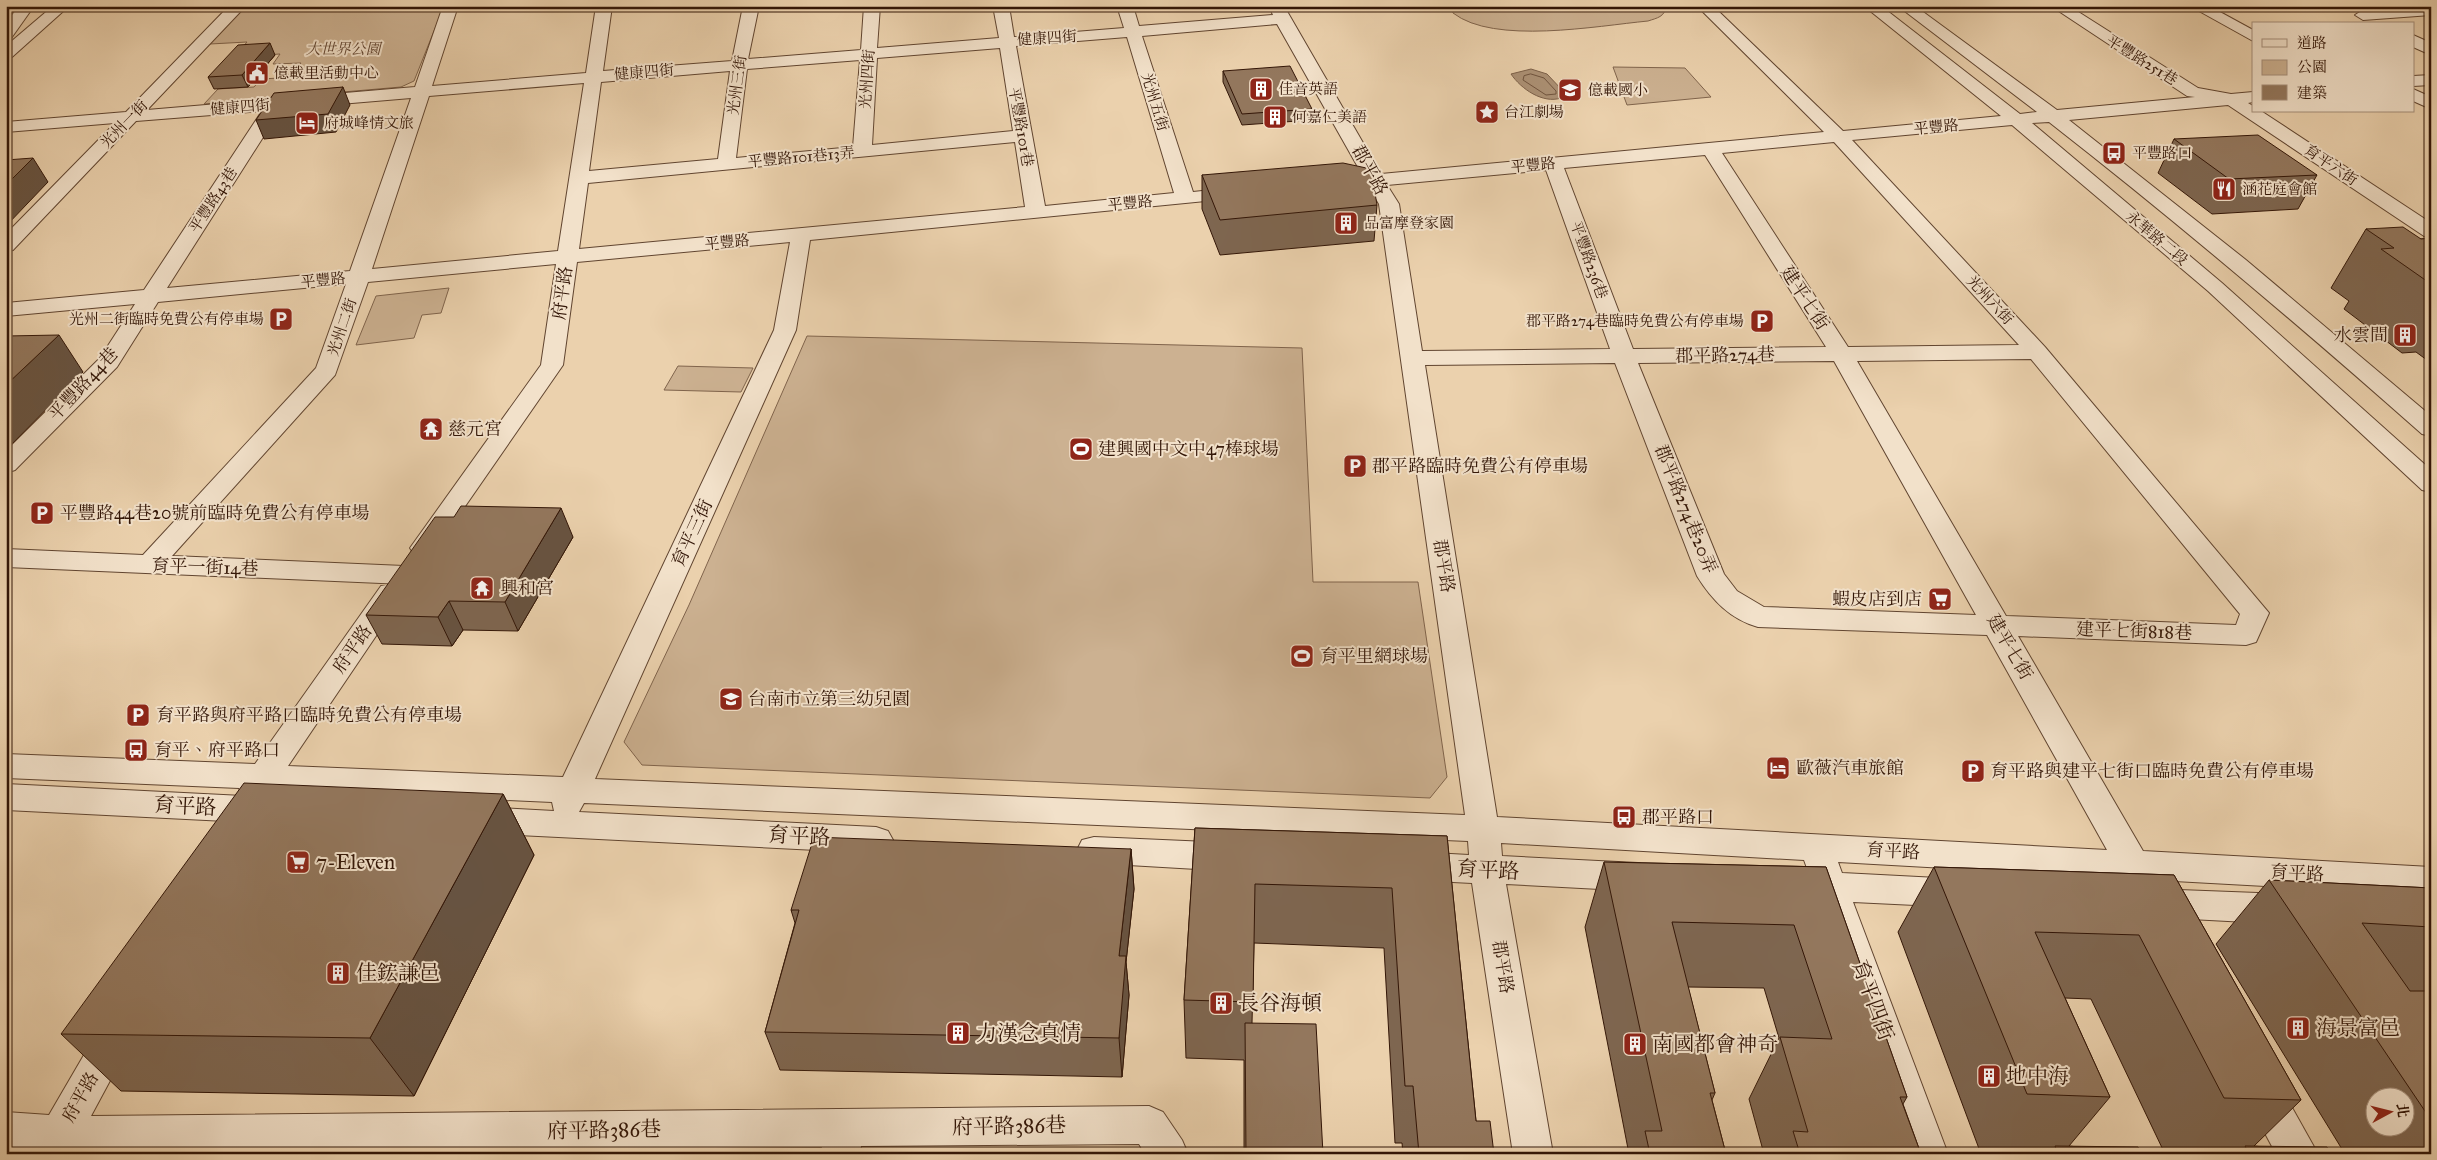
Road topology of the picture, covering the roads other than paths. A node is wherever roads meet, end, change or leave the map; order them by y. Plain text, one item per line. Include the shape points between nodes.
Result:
1 (27, 6) edge
2 (42, 6) edge
3 (62, 6) edge
4 (244, 6) edge
5 (451, 6) edge
6 (604, 6) edge
7 (751, 6) edge
8 (872, 6) edge
9 (1001, 6) edge
10 (1125, 6) edge
11 (1704, 6) edge
12 (1871, 6) edge
13 (1905, 6) edge
14 (2058, 6) edge
15 (2197, 6) edge
16 (2347, 6) edge
17 (2431, 10) edge
18 (1279, 13) edge
19 (2363, 15) junction
20 (2377, 22) edge
21 (1133, 33) junction
22 (6, 34) edge
23 (2252, 35) edge
24 (1006, 41) junction
25 (2414, 41) edge
26 (2431, 50) edge
27 (869, 53) junction
28 (6, 54) edge
29 (739, 64) junction
30 (594, 76) junction
31 (2431, 80) edge
32 (2414, 81) edge
33 (421, 91) junction
34 (2414, 95) edge
35 (2252, 97) edge
36 (2231, 99) junction
37 (275, 104) junction
38 (2431, 104) edge
39 (132, 116) junction
40 (2055, 116) junction
41 (2018, 120) junction
42 (6, 127) edge
43 (1022, 136) junction
44 (1838, 136) junction
45 (1710, 148) junction
46 (862, 152) junction
47 (1553, 163) junction
48 (726, 165) junction
49 (579, 178) junction
50 (1376, 180) junction
51 (1319, 185) edge
52 (1261, 191) edge
53 (1185, 198) junction
54 (1036, 212) junction
55 (2431, 232) edge
56 (801, 235) junction
57 (6, 246) edge
58 (568, 257) junction
59 (360, 277) junction
60 (151, 297) junction
61 (6, 310) edge
62 (2037, 352) junction
63 (1841, 353) junction
64 (1624, 356) junction
65 (1412, 358) junction
66 (2431, 429) edge
67 (6, 465) edge
68 (2431, 484) edge
69 (6, 558) edge
70 (150, 564) junction
71 (404, 575) junction
72 (2255, 613) joint
73 (1998, 626) junction
74 (6, 766) edge
75 (262, 777) junction
76 (574, 790) junction
77 (6, 797) edge
78 (244, 809) junction
79 (294, 811) edge
80 (451, 819) edge
81 (559, 824) junction
82 (1484, 829) junction
83 (908, 841) edge
84 (225, 843) edge
85 (1816, 847) junction
86 (1068, 849) edge
87 (1258, 858) edge
88 (2132, 864) junction
89 (1388, 865) edge
90 (1487, 870) junction
91 (1665, 879) edge
92 (2431, 881) edge
93 (1763, 884) edge
94 (1832, 887) junction
95 (1989, 895) edge
96 (2140, 902) junction
97 (2312, 911) edge
98 (2175, 938) edge
99 (132, 1006) edge
100 (2249, 1067) edge
101 (6, 1131) edge
102 (1158, 1139) edge
103 (842, 1141) edge
104 (443, 1142) edge
105 (53, 1144) edge
106 (1533, 1154) edge
107 (1928, 1154) edge
108 (2298, 1154) edge

1 - 22 street
2 - 22 street
3 - 28 street
4 - 39 street, 光州一街 via 236,8
5 - 33 street, 光州二街
6 - 30 street, 府平路
7 - 29 street, 光州三街
8 - 27 street, 光州四街
9 - 24 street, 平豐路101巷
10 - 21 street, 光州五街
11 - 44 street, 光州六街
12 - 41 street, 永華路二段
13 - 40 street, 永華路二段
14 - 36 street, 平豐路251巷 via 2193,92
15 - 23 street
16 - 19 street
17 - 19 street
18 - 21 street, 健康四街
18 - 50 street, 郡平路
19 - 20 street
21 - 24 street, 健康四街
21 - 53 street, 光州五街
24 - 27 street, 健康四街
24 - 43 street, 平豐路101巷
25 - 26 street
27 - 29 street, 健康四街
27 - 46 street, 光州四街
29 - 30 street, 健康四街
29 - 48 street, 光州三街
30 - 33 street, 健康四街
30 - 49 street, 府平路
31 - 32 street
33 - 37 street, 健康四街
33 - 59 street, 光州二街
34 - 38 street
35 - 36 street, 平豐路
36 - 40 street, 平豐路
36 - 55 street, 育平六街
37 - 39 street, 健康四街
37 - 60 street, 平豐路43巷
39 - 42 street, 健康四街
39 - 57 street, 光州一街
40 - 41 street, 平豐路
40 - 66 street, 永華路二段
41 - 44 street, 平豐路
41 - 68 street, 永華路二段 via 2214,287
43 - 46 street, 平豐路101巷13弄
43 - 54 street, 平豐路101巷
44 - 45 street, 平豐路
44 - 62 street, 光州六街
45 - 47 street, 平豐路
45 - 63 street, 建平七街
46 - 48 street, 平豐路101巷13弄
47 - 50 street, 平豐路
47 - 64 street, 平豐路236巷
48 - 49 street, 平豐路101巷13弄
49 - 58 street, 府平路
50 - 51 street, 平豐路
50 - 65 street, 郡平路 via 1388,204
52 - 53 street, 平豐路
53 - 54 street, 平豐路
54 - 56 street, 平豐路
56 - 58 street, 平豐路
56 - 76 street, 育平三街 via 786,330
58 - 59 street, 平豐路
58 - 71 street, 府平路 via 552,365
59 - 60 street, 平豐路
59 - 70 street, 光州二街 via 327,370
60 - 61 street, 平豐路
60 - 67 street, 平豐路44巷 via 109,362
62 - 63 street, 郡平路274巷
62 - 72 street, 光州六街
63 - 64 street, 郡平路274巷
63 - 73 street, 建平七街
64 - 65 street, 郡平路274巷
64 - 73 street, 郡平路274巷20弄 via 1711,576 1727,598 1758,617
65 - 82 street, 郡平路
69 - 70 street, 育平一街14巷
70 - 71 street, 育平一街14巷
71 - 75 street, 府平路
72 - 73 street, 建平七街818巷 via 2246,635
73 - 88 street, 建平七街
74 - 75 street, 育平路
75 - 76 street, 育平路
75 - 78 street, 府平路
76 - 81 street, 育平三街
76 - 82 street, 育平路
77 - 78 street, 育平路
78 - 79 street, 育平路
78 - 84 street, 府平路
80 - 81 street, 育平路
81 - 83 street, 育平路
82 - 85 street, 育平路
82 - 90 street, 郡平路
85 - 88 street, 育平路
85 - 94 street, 育平四街
86 - 87 street
88 - 92 street, 育平路
88 - 96 street, 建平七街
89 - 90 street, 育平路
90 - 91 street, 育平路
90 - 106 street, 郡平路
93 - 94 street
94 - 95 street
94 - 107 street, 育平四街
96 - 97 street, 育平路
96 - 98 street, 建平七街
99 - 105 street, 府平路
100 - 108 street
101 - 105 street, 府平路386巷
102 - 103 street, 府平路386巷
103 - 104 street, 府平路386巷
104 - 105 street, 府平路386巷

